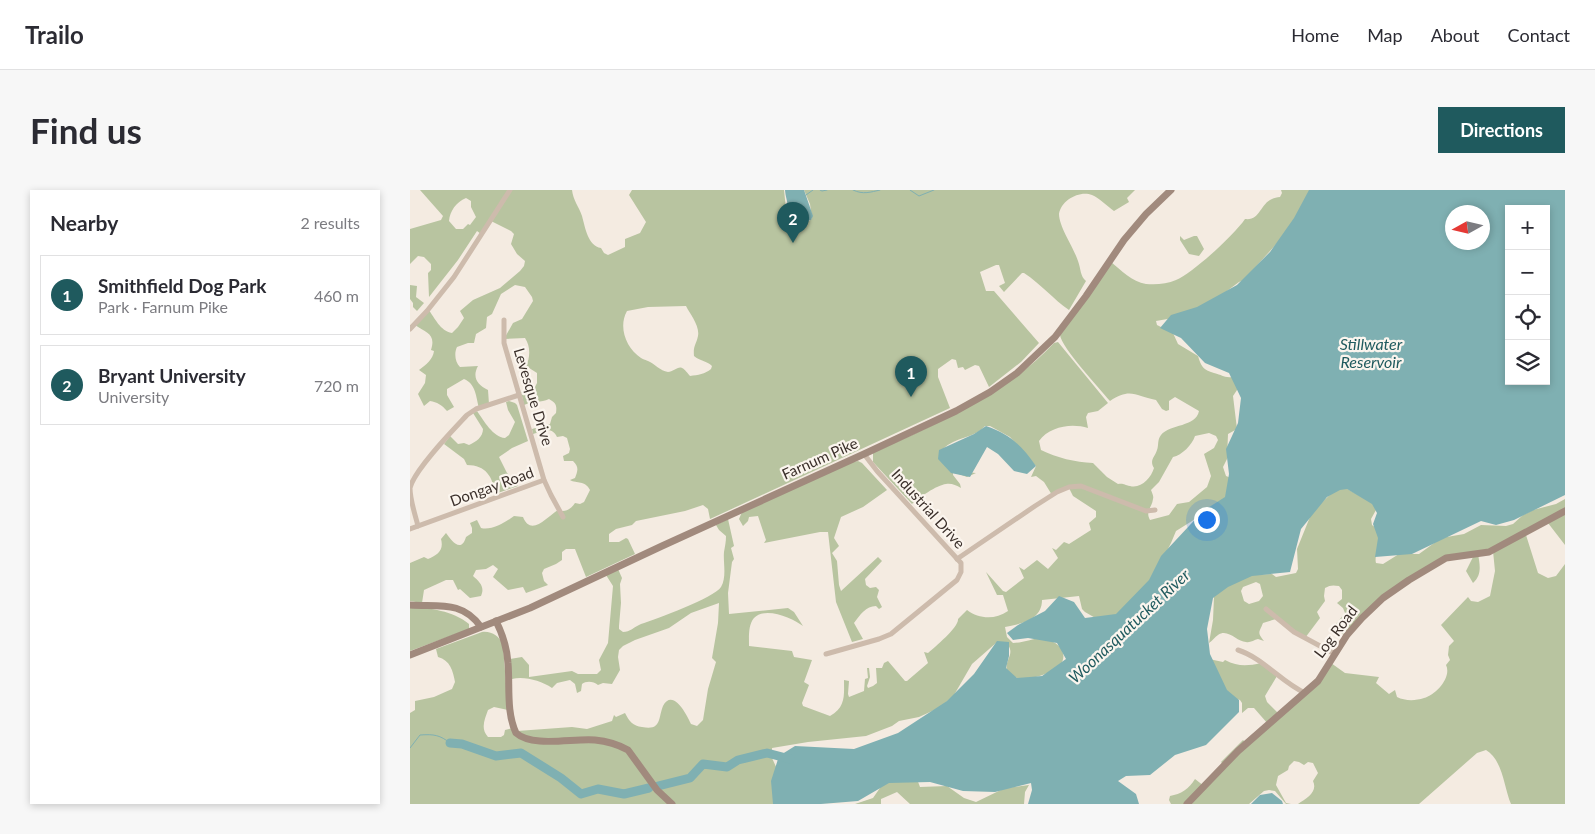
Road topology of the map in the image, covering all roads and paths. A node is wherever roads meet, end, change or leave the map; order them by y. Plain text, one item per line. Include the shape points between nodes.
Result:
1 (510, 190) edge
2 (1171, 190) edge
3 (504, 320) dead end
4 (410, 329) edge
5 (519, 396) junction
6 (864, 454) junction
7 (544, 480) junction
8 (1156, 510) dead end
9 (1565, 511) edge
10 (563, 517) dead end
11 (418, 526) junction
12 (410, 529) edge
13 (957, 560) junction
14 (410, 604) edge
15 (1266, 609) dead end
16 (496, 621) junction
17 (481, 627) junction
18 (1238, 650) dead end
19 (826, 654) dead end
20 (1335, 654) junction
21 (410, 655) edge
22 (1305, 693) junction
23 (672, 804) edge
24 (1187, 804) edge

1 - 4 street via 454,276
2 - 6 main road, Farnum Pike via 1134,227 1055,337 1017,373 973,402
3 - 5 street, Levesque Drive via 504,343
5 - 7 street, Levesque Drive
5 - 11 street via 476,409 467,415 424,465 410,488
6 - 13 street, Industrial Drive
6 - 16 main road, Farnum Pike
7 - 10 street, Dongay Road
7 - 11 street, Dongay Road
8 - 13 street via 1146,511 1081,486 1069,487 1056,492
9 - 20 main road, Log Road via 1489,552 1446,558 1409,580 1362,618
11 - 12 street, Dongay Road
13 - 19 street, Industrial Drive via 961,563 961,572 956,580 891,634
14 - 17 main road via 461,609 475,618
15 - 20 street via 1294,632
16 - 17 main road, Farnum Pike
16 - 23 main road via 504,637 510,706 516,733 527,740 595,740 622,747 628,750 657,790
17 - 21 main road, Farnum Pike
18 - 22 street
20 - 22 main road, Log Road via 1318,681
22 - 24 main road, Log Road via 1238,751

